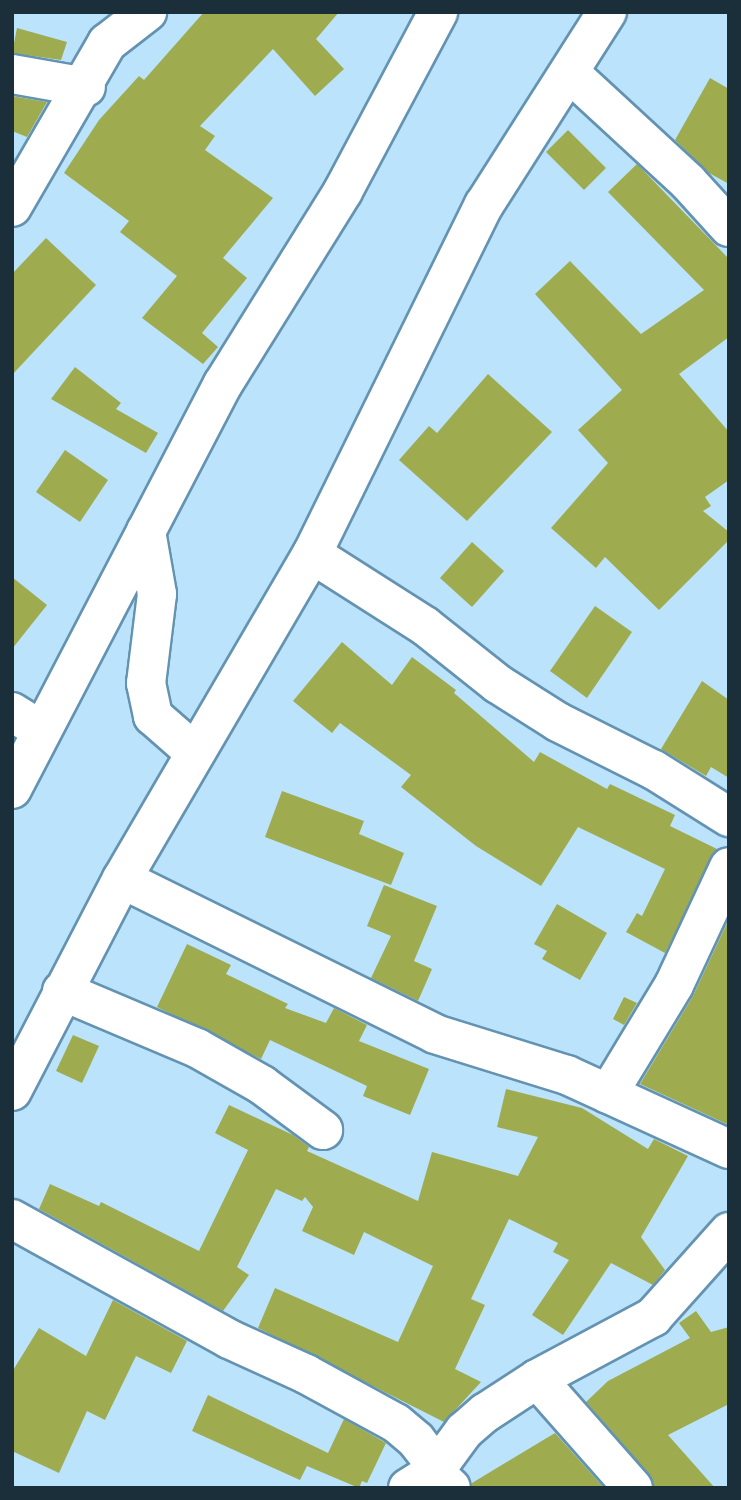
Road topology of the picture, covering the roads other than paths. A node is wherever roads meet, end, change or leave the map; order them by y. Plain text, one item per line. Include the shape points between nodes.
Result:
1 (147, 12) edge
2 (438, 12) edge
3 (607, 12) edge
4 (12, 74) edge
5 (570, 74) junction
6 (86, 87) junction
7 (12, 207) edge
8 (729, 227) edge
9 (146, 531) junction
10 (312, 554) junction
11 (27, 721) edge
12 (193, 751) junction
13 (12, 789) edge
14 (729, 817) edge
15 (729, 867) edge
16 (122, 879) junction
17 (62, 991) junction
18 (12, 1091) edge
19 (608, 1094) junction
20 (323, 1130) dead end
21 (729, 1149) edge
22 (12, 1219) edge
23 (729, 1232) edge
24 (537, 1379) junction
25 (431, 1482) edge
26 (633, 1488) edge

1 - 6 street via 107,43
2 - 9 street via 344,191 223,384
3 - 5 street
4 - 6 street
5 - 8 street via 688,182
5 - 10 street via 484,205
6 - 7 street
9 - 11 street
9 - 12 street via 157,594 148,694 153,716
10 - 12 street
10 - 14 street via 425,626 498,684 558,722 654,770
11 - 13 street
12 - 16 street
15 - 19 street via 674,985
16 - 17 street
16 - 19 street via 435,1034 566,1075
17 - 18 street
17 - 20 street via 197,1048 262,1085
19 - 21 street
22 - 25 street via 195,1321 396,1423 430,1458
23 - 24 street via 653,1317
24 - 25 street via 464,1431
24 - 26 street

